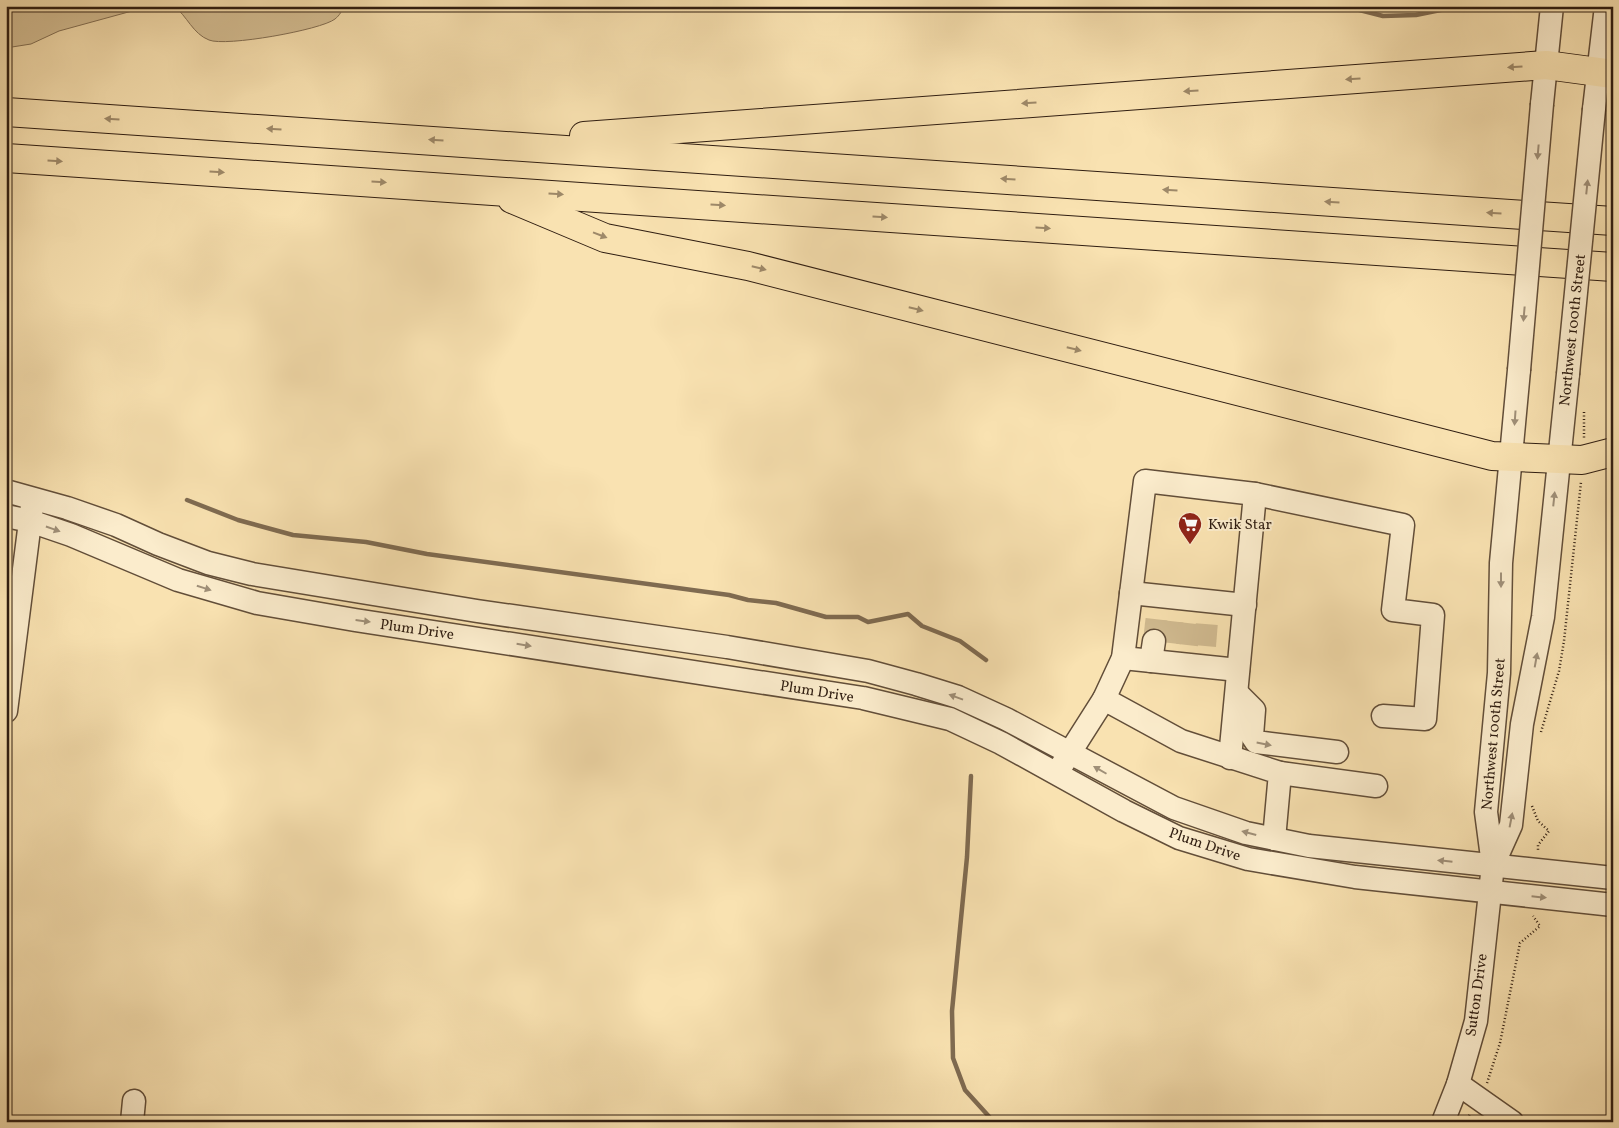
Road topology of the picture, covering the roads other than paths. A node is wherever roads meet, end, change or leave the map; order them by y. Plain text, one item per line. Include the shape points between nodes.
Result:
1 (1552, 6) edge
2 (1606, 6) edge
3 (1546, 65) junction
4 (1606, 73) edge
5 (6, 112) edge
6 (485, 144) junction
7 (6, 158) edge
8 (490, 190) junction
9 (1613, 221) edge
10 (1613, 267) edge
11 (1613, 452) edge
12 (1511, 457) junction
13 (1559, 459) junction
14 (6, 491) edge
15 (1255, 494) junction
16 (33, 498) junction
17 (6, 516) edge
18 (30, 521) junction
19 (15, 568) edge
20 (1131, 593) junction
21 (1245, 605) junction
22 (466, 610) junction
23 (462, 635) junction
24 (1123, 658) junction
25 (9, 666) edge
26 (1238, 670) junction
27 (1237, 693) junction
28 (1104, 699) junction
29 (6, 711) edge
30 (1383, 716) dead end
31 (1337, 752) dead end
32 (1070, 753) junction
33 (1230, 758) junction
34 (1280, 773) junction
35 (1056, 774) junction
36 (1376, 786) dead end
37 (1274, 839) junction
38 (1493, 865) junction
39 (1613, 878) edge
40 (1490, 891) junction
41 (1613, 905) edge
42 (1458, 1084) junction
43 (1443, 1122) edge
44 (1512, 1122) edge

1 - 3 street, Northwest 100th Street
2 - 4 street, Northwest 100th Street
3 - 4 highway
3 -> 6 highway
3 -> 12 street, Northwest 100th Street, bridge
13 -> 4 street, Northwest 100th Street, bridge via 1594,109
6 -> 5 highway
9 -> 6 highway
7 -> 8 highway
8 -> 10 highway
8 -> 12 highway via 605,238 748,266 1483,454
11 - 13 highway via 1582,460
12 - 13 highway
12 -> 38 street, Northwest 100th Street via 1501,563 1499,673 1486,812
38 -> 13 street, Northwest 100th Street via 1511,825 1522,724 1543,617
14 - 16 street, Plum Drive
15 - 20 street via 1145,481
15 - 21 street
15 - 30 street via 1403,525 1393,610 1434,616 1425,719
16 - 18 street
16 - 22 street, Plum Drive via 116,525 208,563 297,582
17 - 18 street, Plum Drive
18 - 19 street
18 -> 23 street, Plum Drive via 178,580 248,600 299,611
19 - 25 street
20 - 21 street via 1183,608
20 - 24 street
21 - 26 street
22 - 23 street
32 -> 22 street, Plum Drive via 958,697 868,671 728,647
23 -> 35 street, Plum Drive via 864,698 908,708 950,719
24 - 26 street via 1178,654
24 - 28 street
25 - 29 street
26 - 27 street
27 -> 31 street via 1254,710 1252,736 1256,742
27 - 33 street
28 - 32 street
28 - 33 street via 1181,741
32 - 35 street
37 -> 32 street, Plum Drive via 1246,833 1174,808
33 - 34 street
34 - 36 street
34 - 37 street
35 - 40 street, Plum Drive via 1179,838 1248,859 1355,877
38 -> 37 street, Plum Drive via 1309,846
38 - 39 street, Plum Drive
38 - 40 street, Sutton Drive
40 -> 41 street, Plum Drive
40 - 42 street, Sutton Drive via 1476,1021
42 - 43 street, Sutton Drive
42 - 44 street

